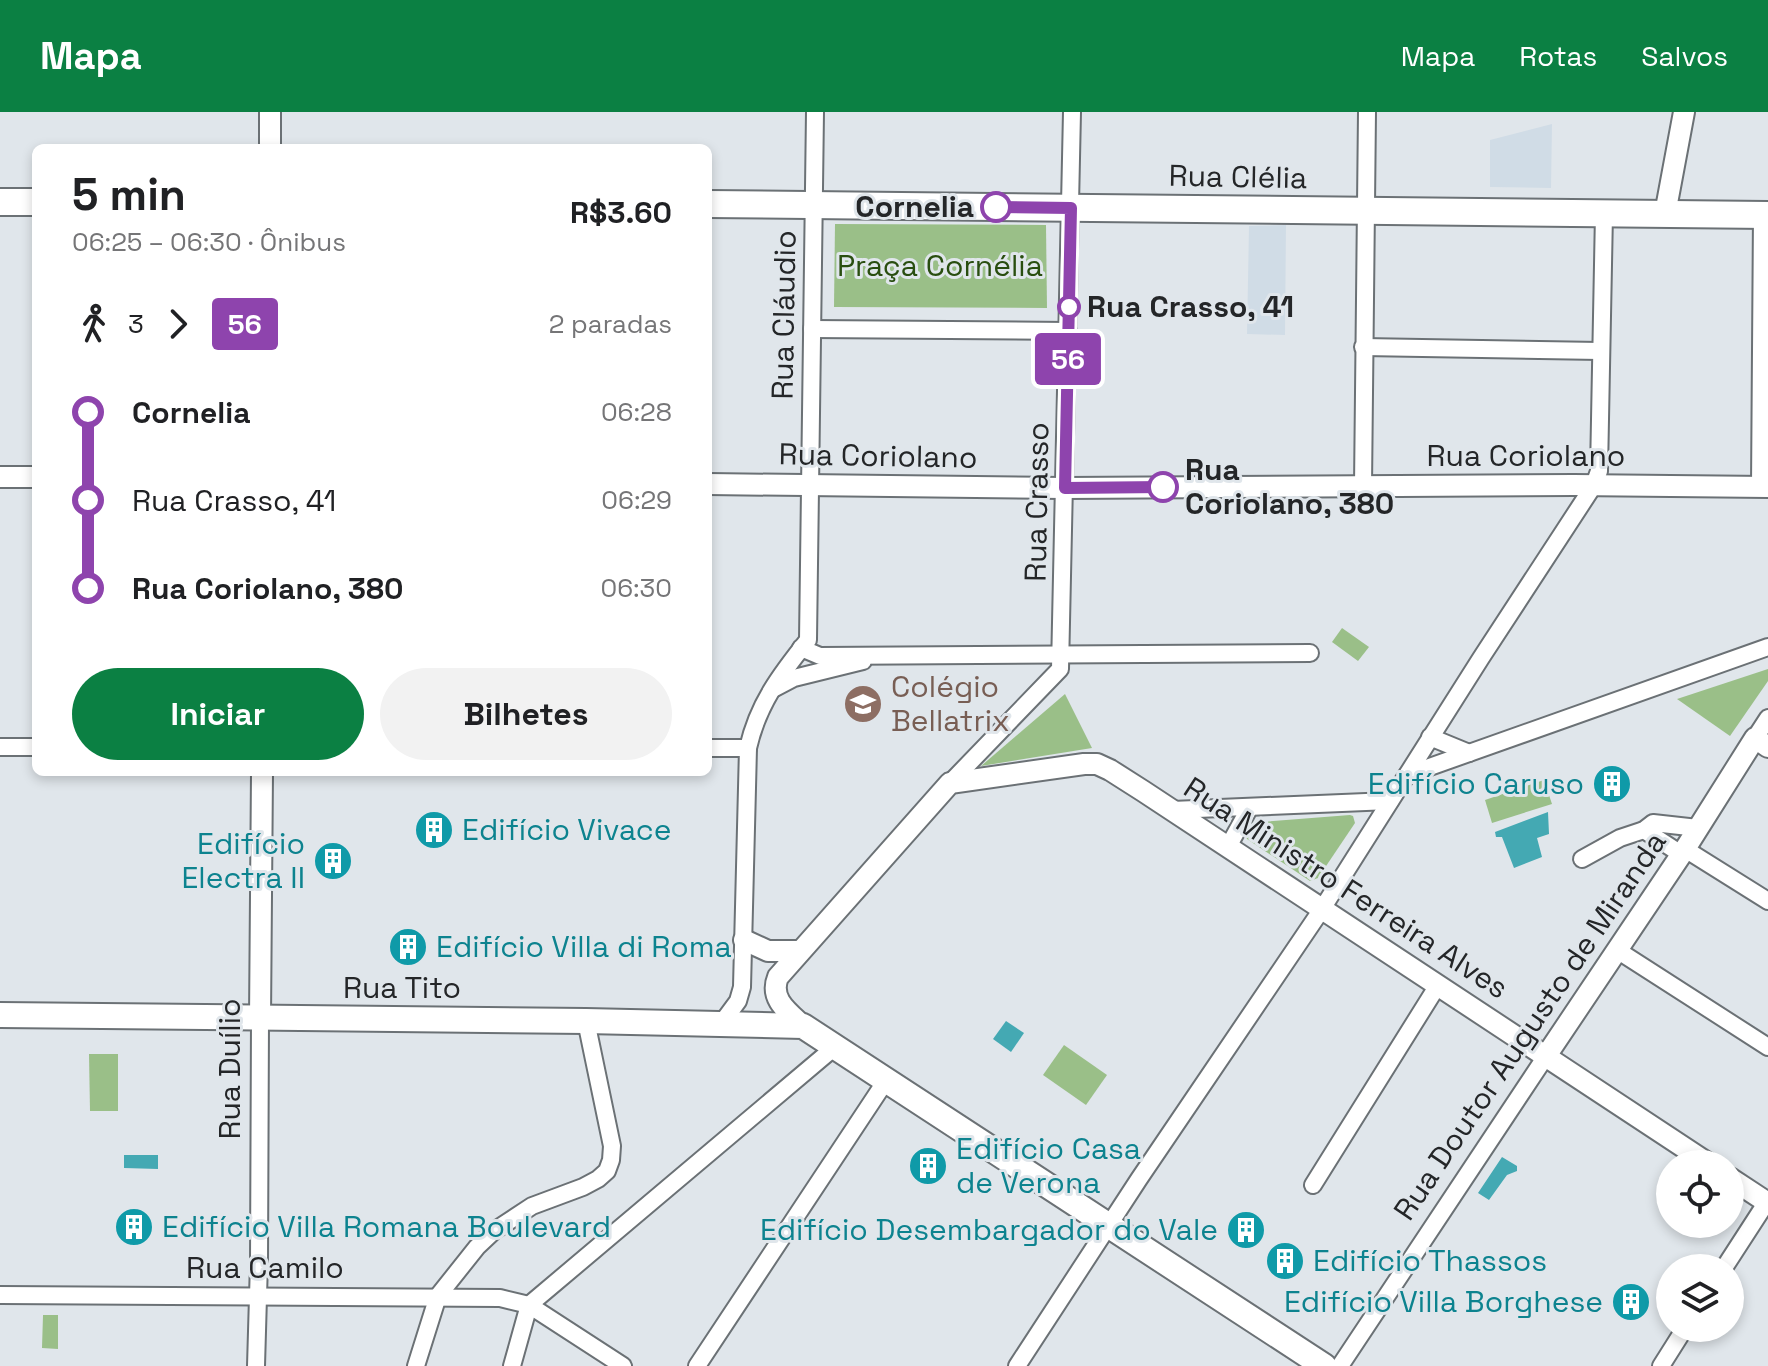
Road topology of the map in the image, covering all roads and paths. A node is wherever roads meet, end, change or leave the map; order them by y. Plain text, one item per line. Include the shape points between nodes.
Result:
1 (270, 112) edge
2 (815, 112) edge
3 (1072, 112) edge
4 (1367, 112) edge
5 (1684, 112) edge
6 (270, 144) edge
7 (0, 202) edge
8 (32, 202) edge
9 (712, 204) edge
10 (814, 205) junction
11 (1071, 208) junction
12 (1366, 210) junction
13 (1604, 213) junction
14 (1665, 214) junction
15 (1765, 215) edge
16 (812, 329) junction
17 (1068, 331) junction
18 (1363, 347) junction
19 (1600, 351) junction
20 (0, 477) edge
21 (32, 477) edge
22 (712, 484) edge
23 (809, 484) junction
24 (1594, 485) junction
25 (1363, 486) junction
26 (1764, 487) edge
27 (1065, 488) junction
28 (1768, 647) edge
29 (801, 648) junction
30 (1310, 653) dead end
31 (1061, 654) junction
32 (876, 655) junction
33 (770, 691) junction
34 (1768, 718) edge
35 (1430, 737) junction
36 (1761, 742) edge
37 (0, 747) edge
38 (32, 747) edge
39 (712, 748) edge
40 (748, 748) junction
41 (1469, 753) junction
42 (1407, 775) junction
43 (262, 776) edge
44 (950, 783) junction
45 (1390, 801) junction
46 (1250, 807) junction
47 (1172, 810) junction
48 (1698, 828) junction
49 (1644, 830) junction
50 (1228, 847) junction
51 (1683, 851) junction
52 (1582, 859) dead end
53 (1768, 901) edge
54 (1322, 909) junction
55 (744, 940) junction
56 (1617, 950) junction
57 (800, 951) junction
58 (1438, 985) junction
59 (0, 1015) edge
60 (260, 1019) junction
61 (586, 1021) junction
62 (721, 1024) junction
63 (803, 1026) junction
64 (836, 1046) junction
65 (1768, 1047) edge
66 (1546, 1056) junction
67 (887, 1079) junction
68 (1688, 1150) edge
69 (1313, 1185) dead end
70 (1744, 1186) edge
71 (1768, 1201) edge
72 (1109, 1225) junction
73 (1733, 1254) edge
74 (0, 1295) edge
75 (438, 1296) junction
76 (258, 1297) junction
77 (529, 1305) junction
78 (1676, 1342) edge
79 (256, 1366) edge
80 (416, 1366) edge
81 (512, 1366) edge
82 (623, 1366) edge
83 (697, 1366) edge
84 (1017, 1366) edge
85 (1324, 1366) edge
86 (1340, 1366) edge
87 (1661, 1366) edge

1 - 6 street
2 - 10 street, Rua Cláudio
3 - 11 street, Rua Crasso
4 - 12 street
5 - 14 street
7 - 8 main road
9 - 10 main road, Rua Clélia
10 - 11 main road, Rua Clélia
10 - 16 street, Rua Cláudio
11 - 12 main road, Rua Clélia
11 - 17 street, Rua Crasso
12 - 13 main road, Rua Clélia
12 - 18 street
13 - 14 main road, Rua Clélia
13 - 19 street
14 - 15 main road, Rua Clélia
15 - 26 street
16 - 17 street
16 - 23 street, Rua Cláudio
17 - 27 street, Rua Crasso
18 - 19 street
18 - 25 street
19 - 24 street via 1599,471
20 - 21 street
22 - 23 street, Rua Coriolano
23 - 27 street, Rua Coriolano
23 - 29 street, Rua Cláudio via 808,640
24 - 25 street, Rua Coriolano
24 - 26 street, Rua Coriolano
24 - 35 street
25 - 27 street, Rua Coriolano
27 - 31 street, Rua Crasso
28 - 41 street
29 - 32 street via 820,656
29 - 33 street, Rua Cláudio
30 - 31 street
31 - 32 street
31 - 44 street via 1060,669
32 - 33 street via 794,678
33 - 40 street, Rua Cláudio
34 - 36 street, Rua Doutor Augusto de Miranda
35 - 41 street
35 - 42 street
36 - 48 street, Rua Doutor Augusto de Miranda
37 - 38 street
39 - 40 street
40 - 55 street, Rua Cláudio
41 - 42 street
42 - 45 street
43 - 60 street, Rua Duílio
44 - 47 street, Rua Ministro Ferreira Alves via 1097,764
44 - 57 street
45 - 46 street
45 - 54 street
46 - 47 street
46 - 50 street
47 - 50 street, Rua Ministro Ferreira Alves
48 - 49 street via 1653,823
48 - 51 street, Rua Doutor Augusto de Miranda
49 - 51 street
49 - 52 street
50 - 54 street, Rua Ministro Ferreira Alves
51 - 53 street
51 - 56 street, Rua Doutor Augusto de Miranda
54 - 58 street, Rua Ministro Ferreira Alves
54 - 72 street
55 - 57 street via 768,951
55 - 62 street, Rua Cláudio via 742,987
56 - 65 street
56 - 66 street, Rua Doutor Augusto de Miranda
57 - 63 street via 778,977 775,992
58 - 66 street, Rua Ministro Ferreira Alves
58 - 69 street
59 - 60 main road, Rua Tito
60 - 61 main road, Rua Tito
60 - 76 street, Rua Duílio
61 - 62 main road, Rua Tito
61 - 75 street via 612,1146 607,1171 583,1187 532,1206 494,1231
62 - 63 main road, Rua Tito
63 - 64 main road
64 - 67 main road
64 - 77 street
66 - 68 street, Rua Ministro Ferreira Alves
66 - 86 street, Rua Doutor Augusto de Miranda
67 - 72 main road
67 - 83 street
70 - 71 street
71 - 73 street
72 - 84 street
72 - 85 main road
74 - 76 street, Rua Camilo
75 - 76 street, Rua Camilo
75 - 77 street, Rua Camilo via 500,1298
75 - 80 street
76 - 79 street, Rua Duílio
77 - 81 street
77 - 82 street
78 - 87 street

